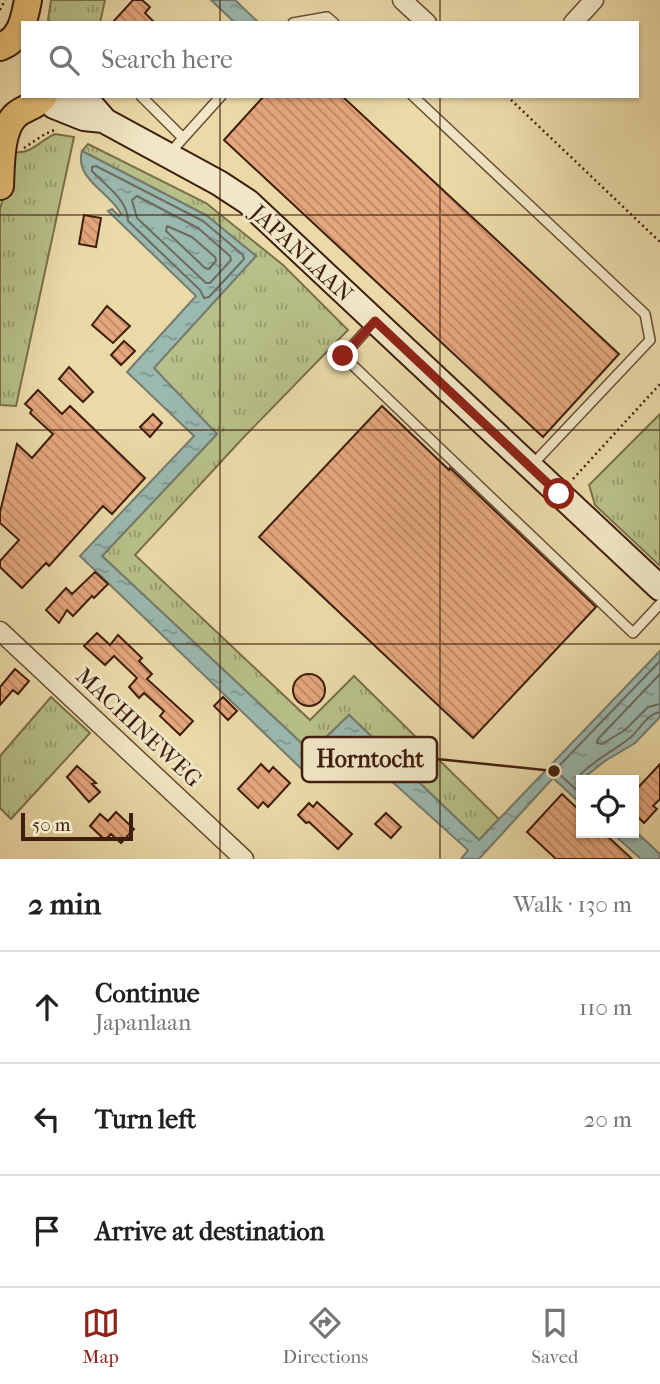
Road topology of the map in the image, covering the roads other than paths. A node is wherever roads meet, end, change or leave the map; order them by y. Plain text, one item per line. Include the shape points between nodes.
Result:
1 (22, 0) edge
2 (28, 0) edge
3 (44, 0) edge
4 (402, 0) edge
5 (594, 0) edge
6 (42, 21) edge
7 (304, 21) edge
8 (332, 21) edge
9 (425, 21) edge
10 (575, 21) edge
11 (8, 38) edge
12 (142, 98) edge
13 (219, 98) edge
14 (415, 98) edge
15 (60, 105) edge
16 (12, 128) edge
17 (175, 147) junction
18 (0, 188) edge
19 (375, 321) junction
20 (531, 466) junction
21 (660, 588) edge
22 (660, 604) edge
23 (0, 631) edge
24 (244, 859) edge

1 - 11 main road via 6,28
2 - 11 main road
3 - 6 main road
4 - 9 street
5 - 10 street
7 - 8 lane via 327,17
12 - 17 lane
13 - 17 lane
14 - 20 lane via 645,314 650,340
15 - 16 main road
15 - 17 street, JAPANLAAN via 84,118 105,121
16 - 18 main road
17 - 19 street, JAPANLAAN via 248,202
19 - 20 street, JAPANLAAN
19 - 22 lane via 343,356 633,633
20 - 21 street, JAPANLAAN
23 - 24 street, MACHINEWEG

